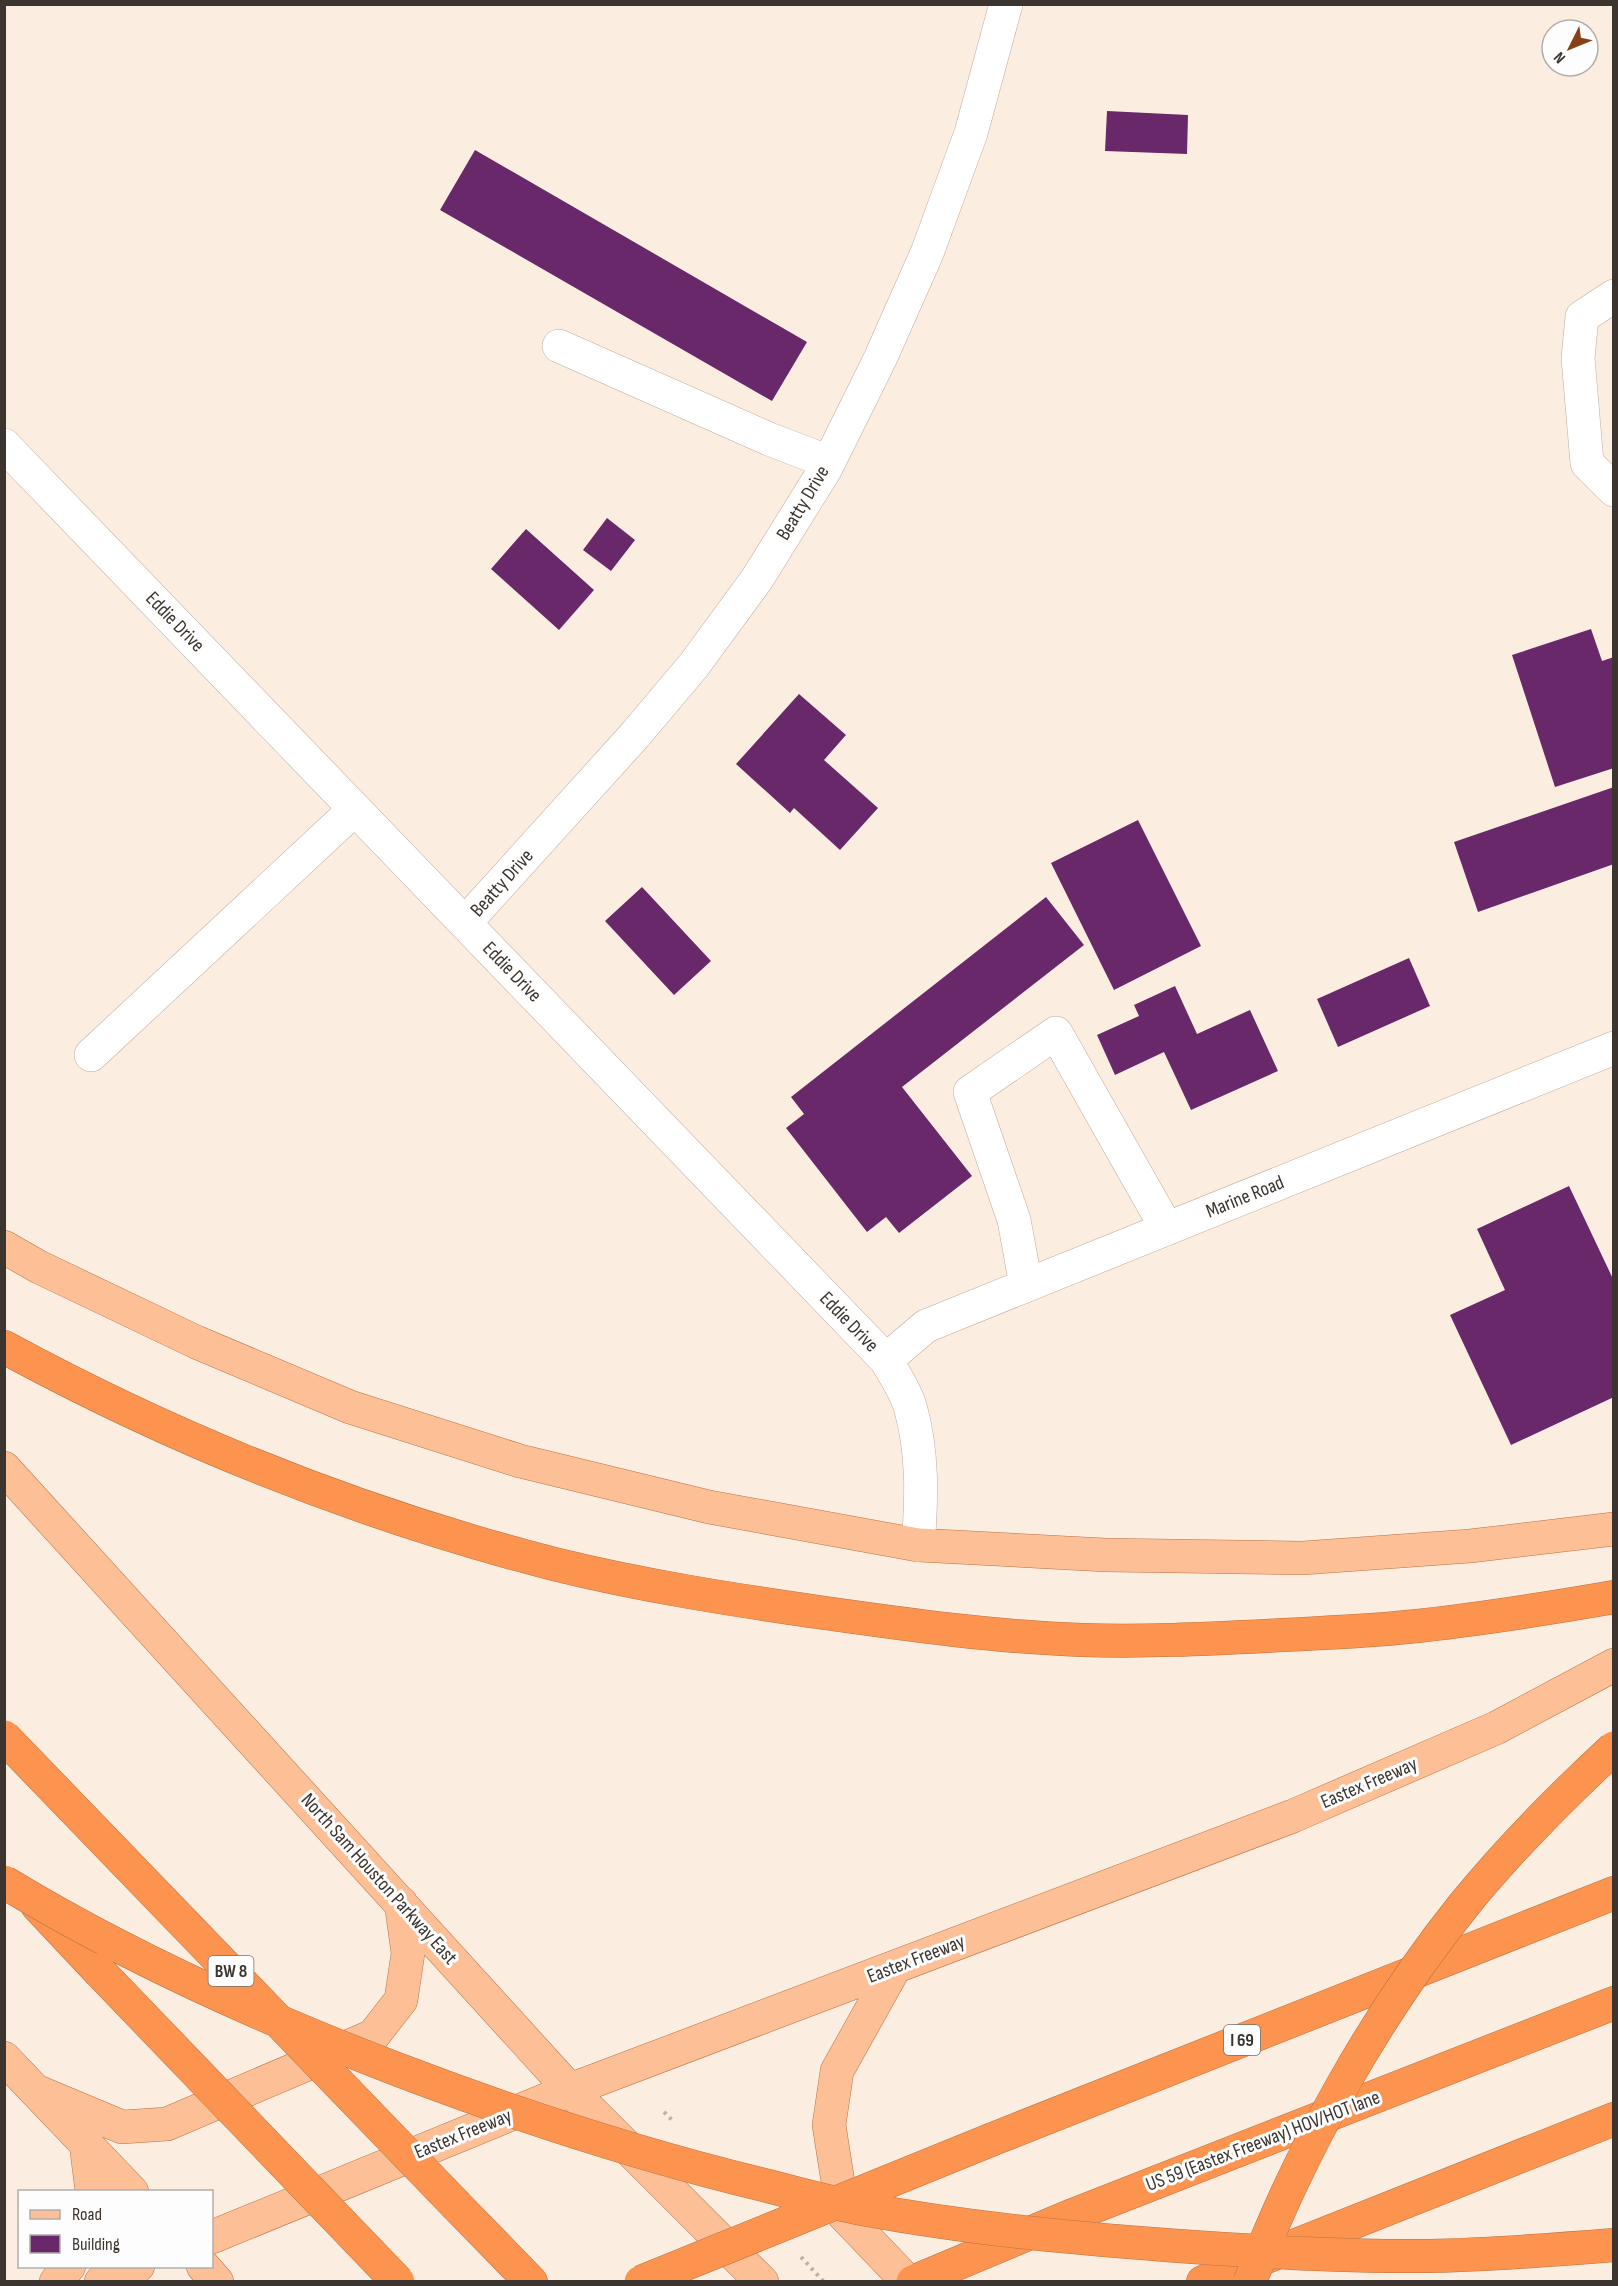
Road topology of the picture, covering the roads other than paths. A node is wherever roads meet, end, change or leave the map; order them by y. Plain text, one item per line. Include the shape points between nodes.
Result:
1 (1006, 4) edge
2 (1614, 296) edge
3 (559, 346) dead end
4 (4, 445) edge
5 (829, 462) junction
6 (1614, 490) edge
7 (355, 809) junction
8 (465, 923) junction
9 (1614, 1048) edge
10 (91, 1054) dead end
11 (1167, 1228) junction
12 (4, 1247) edge
13 (1026, 1285) junction
14 (4, 1347) edge
15 (886, 1360) junction
16 (4, 1468) edge
17 (1614, 1529) edge
18 (918, 1545) junction
19 (1614, 1597) edge
20 (1614, 1665) edge
21 (4, 1737) edge
22 (1614, 1748) edge
23 (4, 1871) edge
24 (4, 1882) edge
25 (1614, 1893) edge
26 (401, 1903) junction
27 (894, 1967) junction
28 (1614, 2003) edge
29 (4, 2058) edge
30 (570, 2090) junction
31 (36, 2091) junction
32 (1614, 2119) edge
33 (86, 2144) junction
34 (92, 2190) edge
35 (130, 2190) edge
36 (213, 2237) edge
37 (1614, 2244) edge
38 (67, 2268) edge
39 (133, 2268) edge
40 (205, 2268) edge
41 (56, 2282) edge
42 (101, 2282) edge
43 (217, 2282) edge
44 (398, 2282) edge
45 (531, 2282) edge
46 (641, 2282) edge
47 (762, 2282) edge
48 (908, 2282) edge
49 (913, 2282) edge
50 (1203, 2282) edge
51 (1250, 2282) edge

1 - 5 street, Beatty Drive via 971,133 927,252
2 - 6 street via 1582,317 1578,358 1587,463
3 - 5 street
4 - 7 street, Eddie Drive
5 - 8 street, Beatty Drive via 757,579 694,665
7 - 8 street, Eddie Drive
7 - 10 street
8 - 15 street, Eddie Drive
9 - 11 street, Marine Road
11 - 13 street, Marine Road
11 - 13 street via 1056,1034 970,1092 1014,1220
12 - 18 main road via 196,1342 361,1410 520,1461 687,1502
13 - 15 street, Marine Road via 926,1326
14 - 19 highway via 152,1422 263,1469 376,1509 556,1564 755,1603 986,1633 1082,1640 1176,1640 1404,1628
15 - 18 street, Eddie Drive via 909,1403 920,1456
16 - 26 main road, North Sam Houston Parkway East
17 - 18 main road via 1470,1546 1303,1558 1106,1556
20 - 27 main road, Eastex Freeway via 1496,1728 1293,1816
21 - 45 highway, BW 8, bridge
22 - 51 highway, bridge via 1510,1851 1432,1947 1343,2087 1288,2190
23 - 44 highway, bridge
24 - 37 highway, bridge via 191,1982 323,2041 576,2134 857,2208 1120,2242 1287,2253 1428,2256
25 - 46 highway, I 69, bridge
26 - 30 main road, North Sam Houston Parkway East
26 - 31 main road via 408,1953 401,2000 373,2036 167,2124 122,2127
27 - 30 main road, Eastex Freeway
27 - 48 main road via 837,2071 829,2125 843,2214
28 - 49 highway, US 59 (Eastex Freeway) HOV/HOT lane, bridge
29 - 31 main road
30 - 36 main road, Eastex Freeway
30 - 47 main road, North Sam Houston Parkway East
31 - 33 main road
32 - 50 highway
33 - 34 main road
33 - 35 main road
38 - 41 main road
39 - 42 main road
40 - 43 main road

